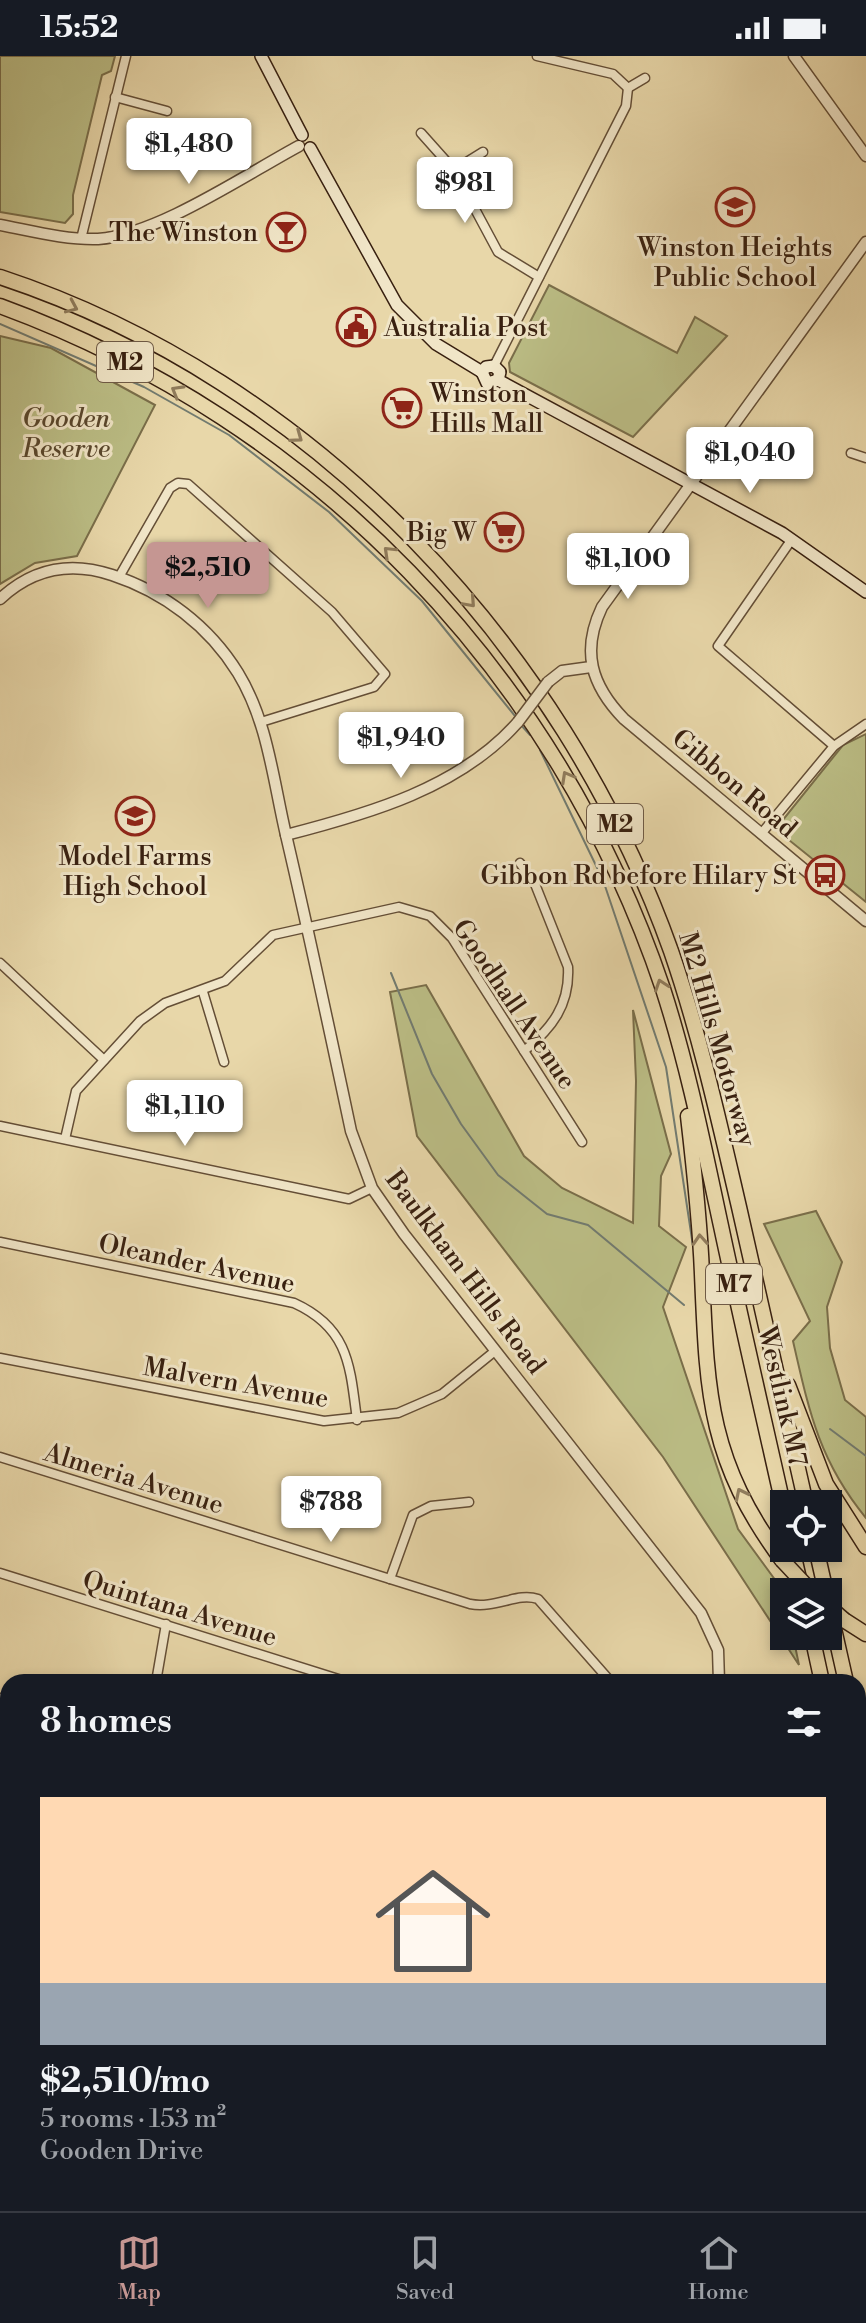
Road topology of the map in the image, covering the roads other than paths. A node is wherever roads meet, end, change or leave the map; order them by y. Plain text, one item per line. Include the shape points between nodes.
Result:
1 (126, 56) edge
2 (261, 56) edge
3 (537, 56) edge
4 (794, 56) edge
5 (645, 78) dead end
6 (628, 88) junction
7 (115, 97) junction
8 (167, 111) dead end
9 (421, 133) dead end
10 (304, 143) junction
11 (483, 152) dead end
12 (866, 156) edge
13 (454, 170) junction
14 (0, 225) edge
15 (81, 239) junction
16 (866, 242) edge
17 (0, 277) edge
18 (539, 277) junction
19 (0, 306) edge
20 (494, 366) junction
21 (482, 372) junction
22 (498, 380) junction
23 (851, 453) dead end
24 (866, 458) edge
25 (691, 483) junction
26 (792, 539) junction
27 (119, 577) junction
28 (866, 592) edge
29 (0, 599) edge
30 (591, 667) junction
31 (261, 722) junction
32 (866, 724) edge
33 (834, 746) junction
34 (761, 834) junction
35 (286, 835) junction
36 (520, 863) dead end
37 (866, 921) edge
38 (306, 925) junction
39 (0, 963) edge
40 (203, 992) junction
41 (524, 1051) junction
42 (104, 1060) junction
43 (683, 1060) junction
44 (224, 1062) dead end
45 (0, 1126) edge
46 (65, 1139) junction
47 (582, 1142) dead end
48 (372, 1188) junction
49 (0, 1242) edge
50 (771, 1349) junction
51 (495, 1351) junction
52 (0, 1358) edge
53 (357, 1420) junction
54 (0, 1457) edge
55 (780, 1490) edge
56 (803, 1490) edge
57 (469, 1502) dead end
58 (866, 1547) edge
59 (0, 1573) edge
60 (799, 1578) edge
61 (390, 1579) junction
62 (534, 1584) dead end
63 (532, 1596) junction
64 (842, 1618) edge
65 (166, 1624) junction
66 (866, 1634) edge
67 (815, 1650) edge
68 (839, 1650) edge
69 (157, 1674) edge
70 (323, 1674) edge
71 (601, 1674) edge
72 (719, 1674) edge
73 (820, 1674) edge
74 (844, 1674) edge

1 - 7 street
2 - 10 main road
3 - 6 street via 613,74
4 - 12 street
5 - 6 street
6 - 18 street via 626,106
7 - 8 street
7 - 15 street
9 - 13 street
10 - 15 street via 158,222 123,235
10 - 21 main road via 397,305 436,344
11 - 13 street
13 - 18 street via 498,252
14 - 15 street
16 - 25 street
17 -> 50 highway, M2 Hills Motorway / M2 via 137,337 297,436 418,544 524,669 602,798 670,949 701,1045
18 - 20 street
43 -> 19 highway, M2 Hills Motorway / M2 via 637,921 576,794 514,692 428,590 362,526 243,433 133,366
20 - 21 main road
20 - 22 main road via 500,372
21 - 22 main road via 487,383
22 - 25 main road
23 - 24 street
25 - 26 main road
25 - 30 street via 602,607 591,641
26 - 28 main road
26 - 33 street via 718,646
27 - 29 street, Baulkham Hills Road via 85,568 58,569 26,580
27 - 31 street, Baulkham Hills Road via 151,591 200,625 239,675
27 - 31 street via 170,488 188,484 332,612 385,674 374,687
30 - 34 street, Gibbon Road via 599,690 624,719
30 - 35 street, bridge via 562,671 490,751 454,774 392,802
31 - 35 street, Baulkham Hills Road
32 - 33 street
33 - 34 street
34 - 37 street, Gibbon Road
35 - 38 street, Baulkham Hills Road
36 - 41 street via 535,884 568,967 558,1016
38 - 40 street, Goodhall Avenue via 263,941 232,976
38 - 41 street, Goodhall Avenue via 399,907 430,916 452,938
38 - 48 street, Baulkham Hills Road via 351,1131
39 - 42 street
40 - 42 street, Goodhall Avenue via 151,1011
40 - 44 street
41 - 47 street, Goodhall Avenue
42 - 46 street, Goodhall Avenue via 76,1091
43 - 55 highway, Westlink M7 / M7
60 -> 43 highway, M2, bridge via 734,1482 708,1396
45 - 46 street
46 - 48 street via 349,1199
48 - 51 street, Baulkham Hills Road
49 - 53 street, Oleander Avenue via 306,1308 337,1334 350,1368
50 - 56 highway, Westlink M7
50 - 58 highway, M2 via 826,1484
51 - 53 street, Malvern Avenue via 442,1394 398,1413
51 - 72 street, Baulkham Hills Road via 701,1613 718,1650
52 - 53 street, Malvern Avenue via 296,1418
54 - 61 street, Almeria Avenue
57 - 61 street via 431,1506 413,1515
59 - 65 street, Quintana Avenue
61 - 63 street, Almeria Avenue via 481,1606
62 - 63 street
63 - 71 street via 547,1605
64 - 66 highway, bridge
65 - 69 street
65 - 70 street, Quintana Avenue
67 - 73 highway
68 - 74 highway

